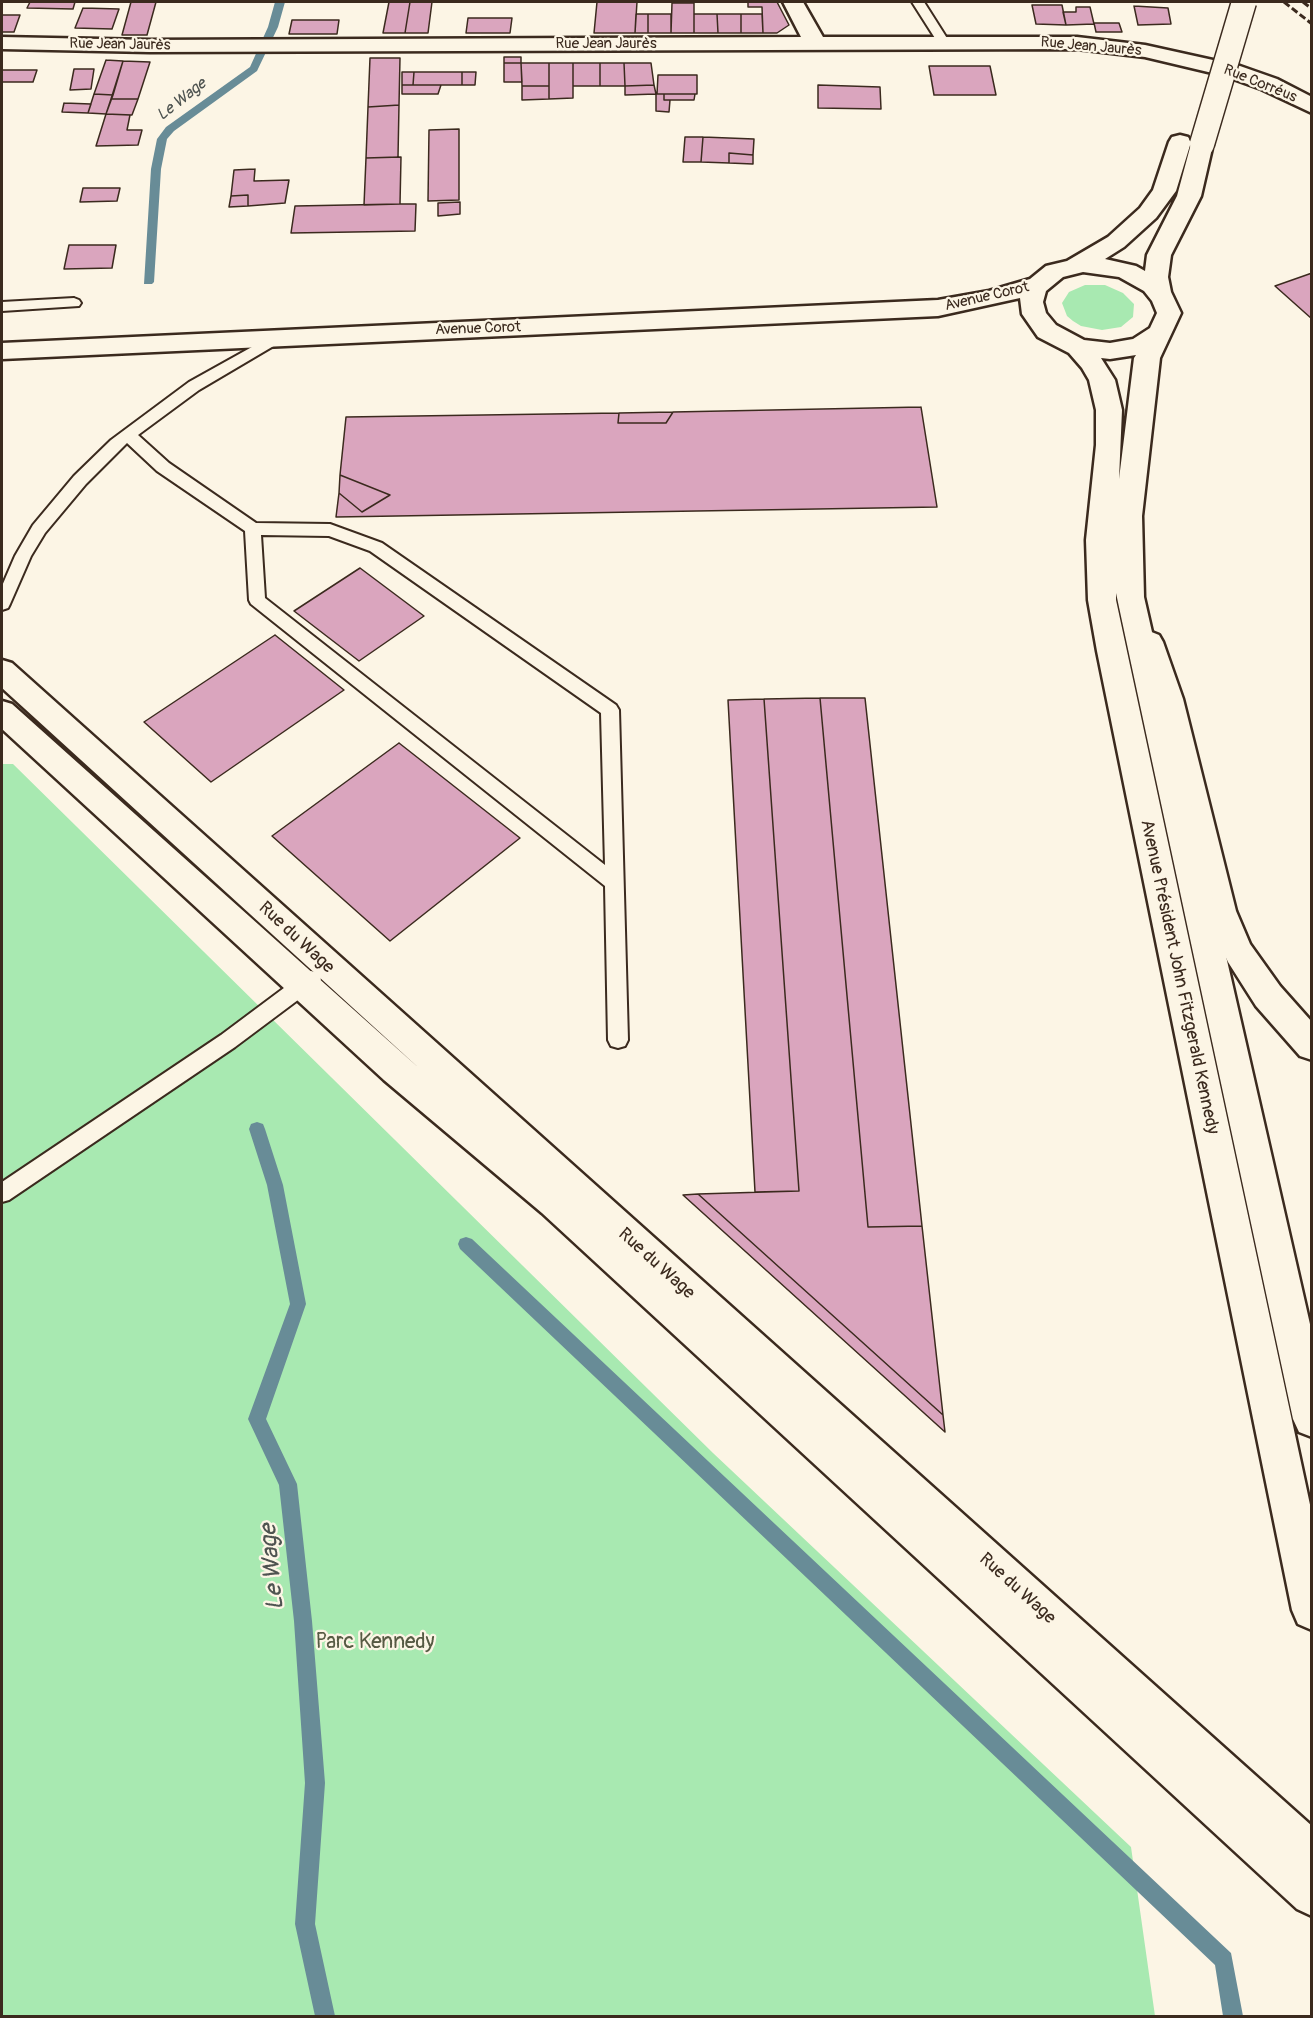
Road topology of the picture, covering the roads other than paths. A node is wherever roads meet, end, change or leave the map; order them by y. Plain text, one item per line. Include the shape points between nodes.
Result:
1 (793, 2) edge
2 (918, 2) edge
3 (1244, 2) edge
4 (2, 43) edge
5 (815, 43) junction
6 (944, 43) junction
7 (1209, 54) junction
8 (1197, 88) dead end
9 (1311, 106) edge
10 (1190, 135) junction
11 (1072, 266) junction
12 (1037, 285) junction
13 (1159, 292) junction
14 (74, 303) dead end
15 (2, 307) edge
16 (938, 308) junction
17 (1047, 331) junction
18 (277, 338) junction
19 (1155, 338) junction
20 (1078, 347) junction
21 (7, 349) edge
22 (128, 435) junction
23 (253, 529) junction
24 (1130, 597) junction
25 (2, 604) edge
26 (2, 671) edge
27 (2, 712) edge
28 (614, 883) junction
29 (315, 976) junction
30 (618, 1040) dead end
31 (1311, 1046) edge
32 (2, 1193) edge
33 (1311, 1419) edge
34 (1311, 1610) edge
35 (1311, 1856) edge
36 (1311, 1894) edge

1 - 5 street
2 - 6 lane
3 - 10 street, Avenue Président John Fitzgerald Kennedy, bridge
4 - 5 street, Rue Jean Jaurès
5 - 6 street, Rue Jean Jaurès
6 - 7 street, Rue Jean Jaurès via 1051,42
7 - 8 street
7 - 9 street, Rue Corréus
10 - 11 street, Avenue Président John Fitzgerald Kennedy via 1164,191 1148,213 1116,242
10 - 13 street, Avenue Président John Fitzgerald Kennedy via 1189,196 1159,255
11 - 12 street, Avenue Président John Fitzgerald Kennedy
11 - 13 street, Avenue Président John Fitzgerald Kennedy via 1127,271
12 - 16 street, Avenue Corot
12 - 17 street via 1032,308
13 - 19 street, Avenue Président John Fitzgerald Kennedy via 1169,313 1165,327
14 - 15 lane
16 - 17 street, Avenue Corot via 1008,318
16 - 18 street, Avenue Corot
17 - 20 street, Avenue Président John Fitzgerald Kennedy
18 - 21 street, Avenue Corot
18 - 22 lane via 194,386
19 - 20 street, Avenue Président John Fitzgerald Kennedy via 1120,350
19 - 24 street, Avenue Président John Fitzgerald Kennedy via 1147,358 1128,516
20 - 34 street, Avenue Président John Fitzgerald Kennedy via 1102,380 1109,410 1100,540 1102,600 1111,651
22 - 23 lane via 163,467
22 - 25 lane via 80,480 45,521 23,556
23 - 28 lane via 257,600
23 - 28 lane via 330,530 376,547 610,711
24 - 31 street via 1168,699 1228,932 1268,996
24 - 33 street, Avenue Président John Fitzgerald Kennedy
26 - 29 street, Rue du Wage
27 - 29 street, Rue du Wage
28 - 30 lane
29 - 32 lane via 228,1041
29 - 35 street, Rue du Wage
29 - 36 street, Rue du Wage via 396,1070 554,1202

